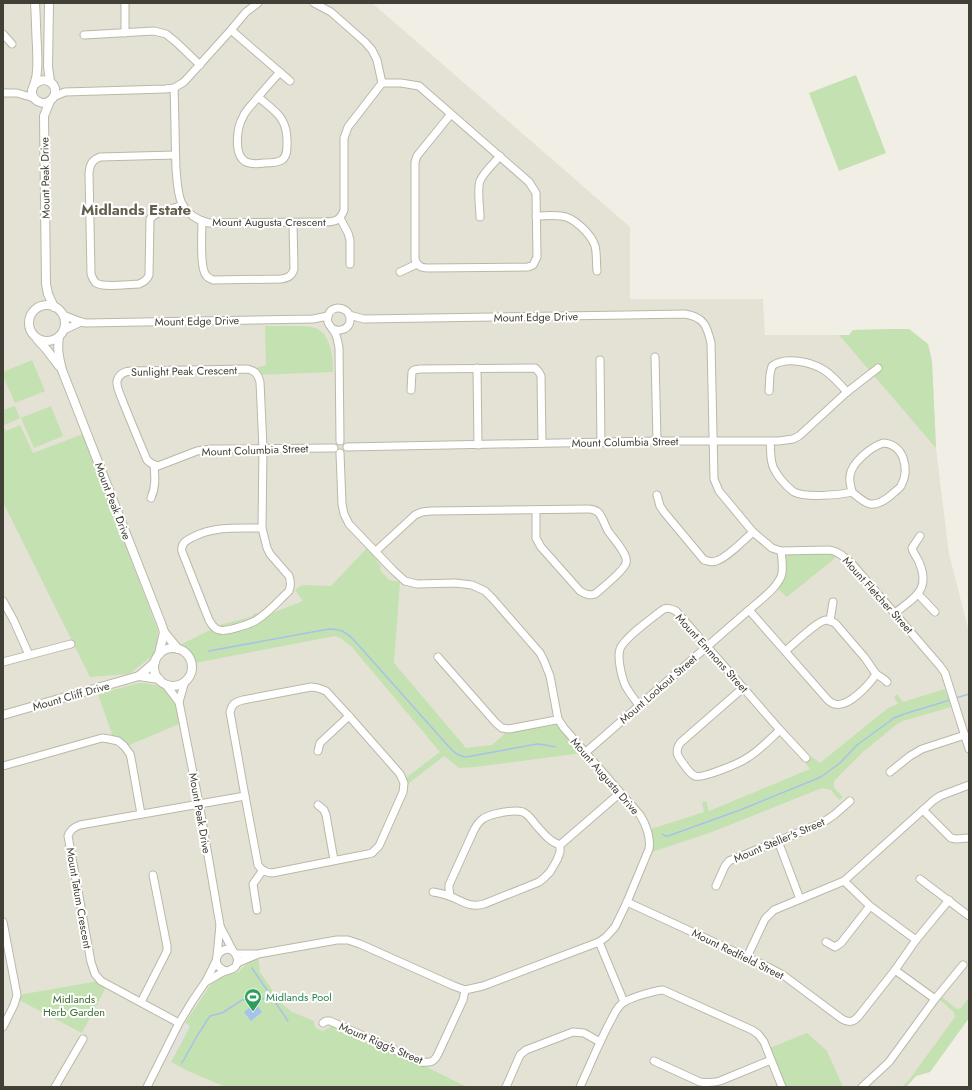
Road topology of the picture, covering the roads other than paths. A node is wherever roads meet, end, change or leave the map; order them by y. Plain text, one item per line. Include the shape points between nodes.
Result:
1 (35, 3) edge
2 (49, 3) edge
3 (125, 3) edge
4 (258, 3) edge
5 (314, 3) edge
6 (231, 30) junction
7 (125, 33) junction
8 (3, 34) edge
9 (84, 34) dead end
10 (12, 44) dead end
11 (200, 65) junction
12 (280, 72) junction
13 (290, 81) dead end
14 (52, 83) junction
15 (382, 83) junction
16 (34, 86) junction
17 (174, 88) junction
18 (65, 92) junction
19 (3, 93) edge
20 (18, 93) junction
21 (258, 97) junction
22 (52, 99) junction
23 (36, 100) junction
24 (451, 114) junction
25 (44, 116) junction
26 (176, 155) junction
27 (500, 156) junction
28 (183, 205) junction
29 (536, 216) junction
30 (480, 217) dead end
31 (340, 218) junction
32 (202, 222) junction
33 (293, 223) junction
34 (350, 264) dead end
35 (417, 264) junction
36 (596, 271) dead end
37 (400, 272) dead end
38 (47, 288) junction
39 (54, 306) junction
40 (37, 308) junction
41 (63, 315) junction
42 (349, 315) junction
43 (328, 316) junction
44 (313, 319) junction
45 (364, 319) junction
46 (81, 322) junction
47 (331, 327) junction
48 (347, 327) junction
49 (61, 334) junction
50 (35, 337) junction
51 (339, 348) junction
52 (655, 357) dead end
53 (600, 360) dead end
54 (477, 368) junction
55 (878, 368) dead end
56 (62, 370) junction
57 (411, 390) dead end
58 (769, 391) dead end
59 (848, 392) junction
60 (340, 441) junction
61 (713, 441) junction
62 (657, 442) junction
63 (770, 442) junction
64 (601, 443) junction
65 (542, 444) junction
66 (478, 445) junction
67 (346, 447) junction
68 (263, 448) junction
69 (334, 448) junction
70 (340, 453) junction
71 (154, 465) junction
72 (852, 492) junction
73 (657, 495) dead end
74 (151, 498) dead end
75 (536, 510) junction
76 (262, 528) junction
77 (753, 532) junction
78 (920, 536) dead end
79 (781, 551) junction
80 (376, 552) junction
81 (918, 594) junction
82 (3, 601) edge
83 (833, 602) dead end
84 (749, 610) junction
85 (935, 612) dead end
86 (895, 613) junction
87 (830, 621) junction
88 (164, 632) junction
89 (71, 644) dead end
90 (706, 647) junction
91 (178, 649) junction
92 (785, 651) junction
93 (159, 654) junction
94 (28, 655) junction
95 (438, 657) dead end
96 (3, 662) edge
97 (155, 662) junction
98 (876, 674) junction
99 (139, 676) junction
100 (159, 679) junction
101 (185, 681) junction
102 (887, 682) dead end
103 (166, 685) junction
104 (743, 688) junction
105 (179, 702) junction
106 (639, 705) junction
107 (3, 715) edge
108 (349, 716) junction
109 (558, 719) junction
110 (780, 730) junction
111 (965, 735) junction
112 (969, 749) edge
113 (318, 751) dead end
114 (586, 752) junction
115 (806, 758) dead end
116 (3, 766) edge
117 (890, 772) dead end
118 (969, 785) edge
119 (620, 793) junction
120 (245, 796) junction
121 (850, 801) dead end
122 (199, 803) junction
123 (318, 805) dead end
124 (923, 810) junction
125 (141, 814) junction
126 (969, 838) edge
127 (778, 841) junction
128 (560, 845) junction
129 (334, 860) junction
130 (263, 870) junction
131 (154, 875) dead end
132 (920, 878) dead end
133 (844, 881) junction
134 (716, 886) dead end
135 (433, 892) dead end
136 (450, 896) junction
137 (800, 899) junction
138 (949, 900) junction
139 (627, 902) junction
140 (870, 906) junction
141 (258, 910) dead end
142 (969, 916) edge
143 (3, 924) edge
144 (220, 925) junction
145 (916, 940) junction
146 (599, 942) junction
147 (826, 942) dead end
148 (234, 952) junction
149 (258, 954) junction
150 (747, 957) junction
151 (216, 959) junction
152 (237, 963) junction
153 (963, 965) dead end
154 (895, 970) junction
155 (226, 971) junction
156 (206, 981) junction
157 (465, 990) junction
158 (936, 999) junction
159 (141, 1002) junction
160 (624, 1002) junction
161 (179, 1023) junction
162 (323, 1023) dead end
163 (3, 1028) edge
164 (83, 1038) dead end
165 (600, 1042) junction
166 (771, 1060) junction
167 (654, 1061) dead end
168 (55, 1087) edge
169 (147, 1087) edge
170 (506, 1087) edge
171 (580, 1087) edge
172 (782, 1087) edge
173 (862, 1087) edge

1 - 16 street, Mount Peak Drive via 37,66
2 - 14 street, Mount Peak Drive via 48,67
3 - 7 street
4 - 6 street via 246,12
5 - 15 street via 331,12 372,50
6 - 11 street
6 - 12 street
7 - 9 street
7 - 11 street via 154,31 166,34
8 - 10 street
11 - 17 street via 184,82
12 - 13 street
12 - 21 street
14 - 16 street via 42,80
14 - 18 street
14 - 22 street, Mount Peak Drive via 55,91
15 - 24 street via 419,86
15 - 31 street, Mount Augusta Crescent via 346,133 344,210
16 - 20 street
16 - 23 street, Mount Peak Drive via 32,94
17 - 18 street
17 - 26 street
18 - 22 street
19 - 20 street
20 - 23 street
21 - 21 street via 243,115 240,123 238,151 241,157 250,163 276,162 286,156 286,130 280,117
22 - 23 street via 44,103
22 - 25 street, Mount Peak Drive
23 - 25 street, Mount Peak Drive
24 - 27 street
24 - 35 street via 421,150 415,162
25 - 38 street, Mount Peak Drive
26 - 28 street via 177,184
26 - 28 street via 100,157 91,164 91,274 96,282 101,285 139,284 147,280 150,219 159,211
27 - 29 street via 533,186 536,193
27 - 30 street via 480,181
28 - 32 street, Mount Augusta Crescent
29 - 35 street via 536,257 533,265 423,268
29 - 36 street via 567,217 584,229 592,238 596,250
31 - 33 street, Mount Augusta Crescent via 332,222
31 - 34 street via 350,240
32 - 33 street, Mount Augusta Crescent
32 - 33 street via 202,263 206,276 213,280 281,279 290,276 294,269
35 - 37 street
38 - 39 street, Mount Peak Drive
38 - 40 street, Mount Peak Drive
39 - 40 street via 45,305
39 - 41 street, Mount Peak Drive
40 - 50 street, Mount Peak Drive via 31,314 29,323 30,331
41 - 46 street, Mount Edge Drive
41 - 49 street, Mount Peak Drive via 65,323
42 - 43 street, Mount Edge Drive via 340,308 332,310
42 - 45 street, Mount Edge Drive
42 - 48 street
43 - 44 street, Mount Edge Drive
43 - 47 street via 327,321
44 - 46 street, Mount Edge Drive
44 - 47 street, Mount Edge Drive
45 - 48 street, Mount Edge Drive
45 - 61 street, Mount Edge Drive via 693,315 705,324 711,343
46 - 49 street, Mount Edge Drive
47 - 48 street, Mount Edge Drive via 338,331
47 - 51 street
48 - 51 street
49 - 50 street via 47,341
49 - 56 street, Mount Peak Drive via 58,356
50 - 56 street, Mount Peak Drive
51 - 60 street
52 - 62 street
53 - 64 street
54 - 57 street via 414,370 411,374
54 - 65 street via 537,369 541,376
54 - 66 street
55 - 59 street, Mount Columbia Street
56 - 88 street, Mount Peak Drive
58 - 59 street via 772,366 780,361 790,361 815,365 836,379
59 - 63 street, Mount Columbia Street via 799,436
60 - 67 street via 345,443
60 - 69 street
61 - 62 street, Mount Columbia Street
61 - 63 street, Mount Columbia Street
61 - 77 street via 716,485
62 - 64 street, Mount Columbia Street
63 - 72 street via 774,469 795,492 832,495
64 - 65 street, Mount Columbia Street
65 - 66 street, Mount Columbia Street
66 - 67 street, Mount Columbia Street
67 - 70 street via 345,451
68 - 69 street, Mount Columbia Street
68 - 71 street, Mount Columbia Street via 204,449 158,466
68 - 71 street, Sunlight Peak Crescent via 260,382 256,372 248,369 127,371 119,378 118,388 148,460
68 - 76 street
69 - 70 street
70 - 80 street, Mount Augusta Drive via 344,514 352,527
71 - 74 street via 155,480
72 - 72 street via 866,503 880,503 886,500 900,487 903,479 905,464 899,450 894,445 883,443 861,458 851,470
73 - 77 street via 664,512 704,560 715,562 722,559
75 - 75 street via 597,511 625,554 627,559 622,571 595,594 585,595 537,541
75 - 80 street via 422,512 408,520
76 - 76 street via 267,548 289,576 291,587 253,622 228,630 217,630 209,620 183,554 183,543 198,535 223,528
77 - 79 street via 772,548
78 - 81 street via 912,548 923,575
79 - 84 street, Mount Lookout Street via 781,578
79 - 86 street, Mount Fletcher Street via 838,552 853,565
80 - 109 street, Mount Augusta Drive via 410,583 464,584 485,591 540,653 550,676
81 - 85 street
81 - 86 street
82 - 94 street
83 - 87 street
84 - 90 street, Mount Lookout Street
84 - 92 street
86 - 111 street, Mount Fletcher Street via 945,673
87 - 92 street via 817,624
87 - 98 street via 835,623 866,658
88 - 91 street, Mount Peak Drive
88 - 93 street
89 - 94 street
90 - 104 street, Mount Emmons Street
90 - 106 street, Mount Lookout Street
90 - 106 street, Mount Emmons Street via 676,611 669,608 661,611 631,636 620,648 619,656 627,690
91 - 93 street via 165,650
91 - 101 street, Mount Peak Drive via 185,653 191,664 190,675
92 - 98 street via 827,699 835,704 847,702 866,687
93 - 97 street
94 - 96 street
95 - 109 street via 502,728 509,729
97 - 99 street, Mount Cliff Drive
97 - 100 street via 154,671
98 - 102 street
99 - 100 street, Mount Cliff Drive
99 - 107 street, Mount Cliff Drive
100 - 103 street, Mount Peak Drive
101 - 103 street via 176,686
101 - 105 street, Mount Peak Drive
103 - 105 street, Mount Peak Drive
104 - 110 street, Mount Emmons Street
104 - 110 street via 680,743 677,748 678,757 691,773 703,776 744,760
105 - 122 street, Mount Peak Drive
106 - 114 street, Mount Lookout Street
108 - 113 street via 320,743
108 - 120 street via 326,691 311,687 235,702 230,712
108 - 129 street via 400,774 404,788 377,848 368,854
109 - 114 street, Mount Augusta Drive
110 - 115 street, Mount Emmons Street
111 - 112 street, Mount Fletcher Street
111 - 117 street via 922,749
114 - 119 street, Mount Augusta Drive
116 - 125 street via 102,738 114,740 124,746 131,758
118 - 124 street via 940,796
119 - 128 street
119 - 139 street, Mount Augusta Drive via 642,818 650,844
120 - 122 street, Mount Tatum Crescent
120 - 130 street via 258,865
121 - 127 street, Mount Steller's Street via 822,823
122 - 125 street, Mount Tatum Crescent
122 - 144 street, Mount Peak Drive
123 - 129 street via 326,815
124 - 126 street via 951,838
124 - 133 street
125 - 159 street, Mount Tatum Crescent via 80,825 73,828 68,836 95,974 101,981
127 - 134 street, Mount Steller's Street via 729,861
127 - 137 street
128 - 136 street via 560,852 554,865 539,882 484,904 465,903
128 - 136 street via 550,839 523,812 488,816 478,822 474,830 449,885
129 - 130 street via 272,873
130 - 141 street via 253,884
131 - 159 street via 167,946
132 - 138 street
133 - 137 street
133 - 140 street
135 - 136 street
137 - 150 street via 769,914
138 - 142 street
138 - 145 street, Mount Redfield Street
139 - 146 street, Mount Augusta Drive via 615,927
139 - 150 street, Mount Redfield Street
140 - 145 street
140 - 147 street via 841,943 835,947
143 - 163 street via 17,995
144 - 148 street, Mount Peak Drive
144 - 151 street, Mount Peak Drive
145 - 154 street, Mount Redfield Street
146 - 157 street, Mount Augusta Drive via 483,986
146 - 160 street
148 - 149 street
148 - 151 street via 224,950 219,952
148 - 152 street, Mount Peak Drive via 238,958
149 - 152 street
149 - 157 street via 348,940
150 - 154 street, Mount Redfield Street via 783,975 842,1019 851,1022 858,1017
151 - 155 street via 218,966
151 - 156 street
152 - 155 street via 235,968
153 - 158 street
154 - 158 street
155 - 156 street
156 - 161 street
157 - 162 street, Mount Rigg's Street via 463,1000 438,1054 431,1062 421,1062 330,1021
158 - 173 street via 889,1062
159 - 161 street, Mount Tatum Crescent
160 - 165 street via 618,1008
160 - 166 street via 663,990 752,1030 762,1039
161 - 169 street
164 - 168 street
165 - 170 street via 584,1033 572,1032 526,1050 520,1056
165 - 171 street
166 - 167 street via 712,1083 700,1082
166 - 172 street

